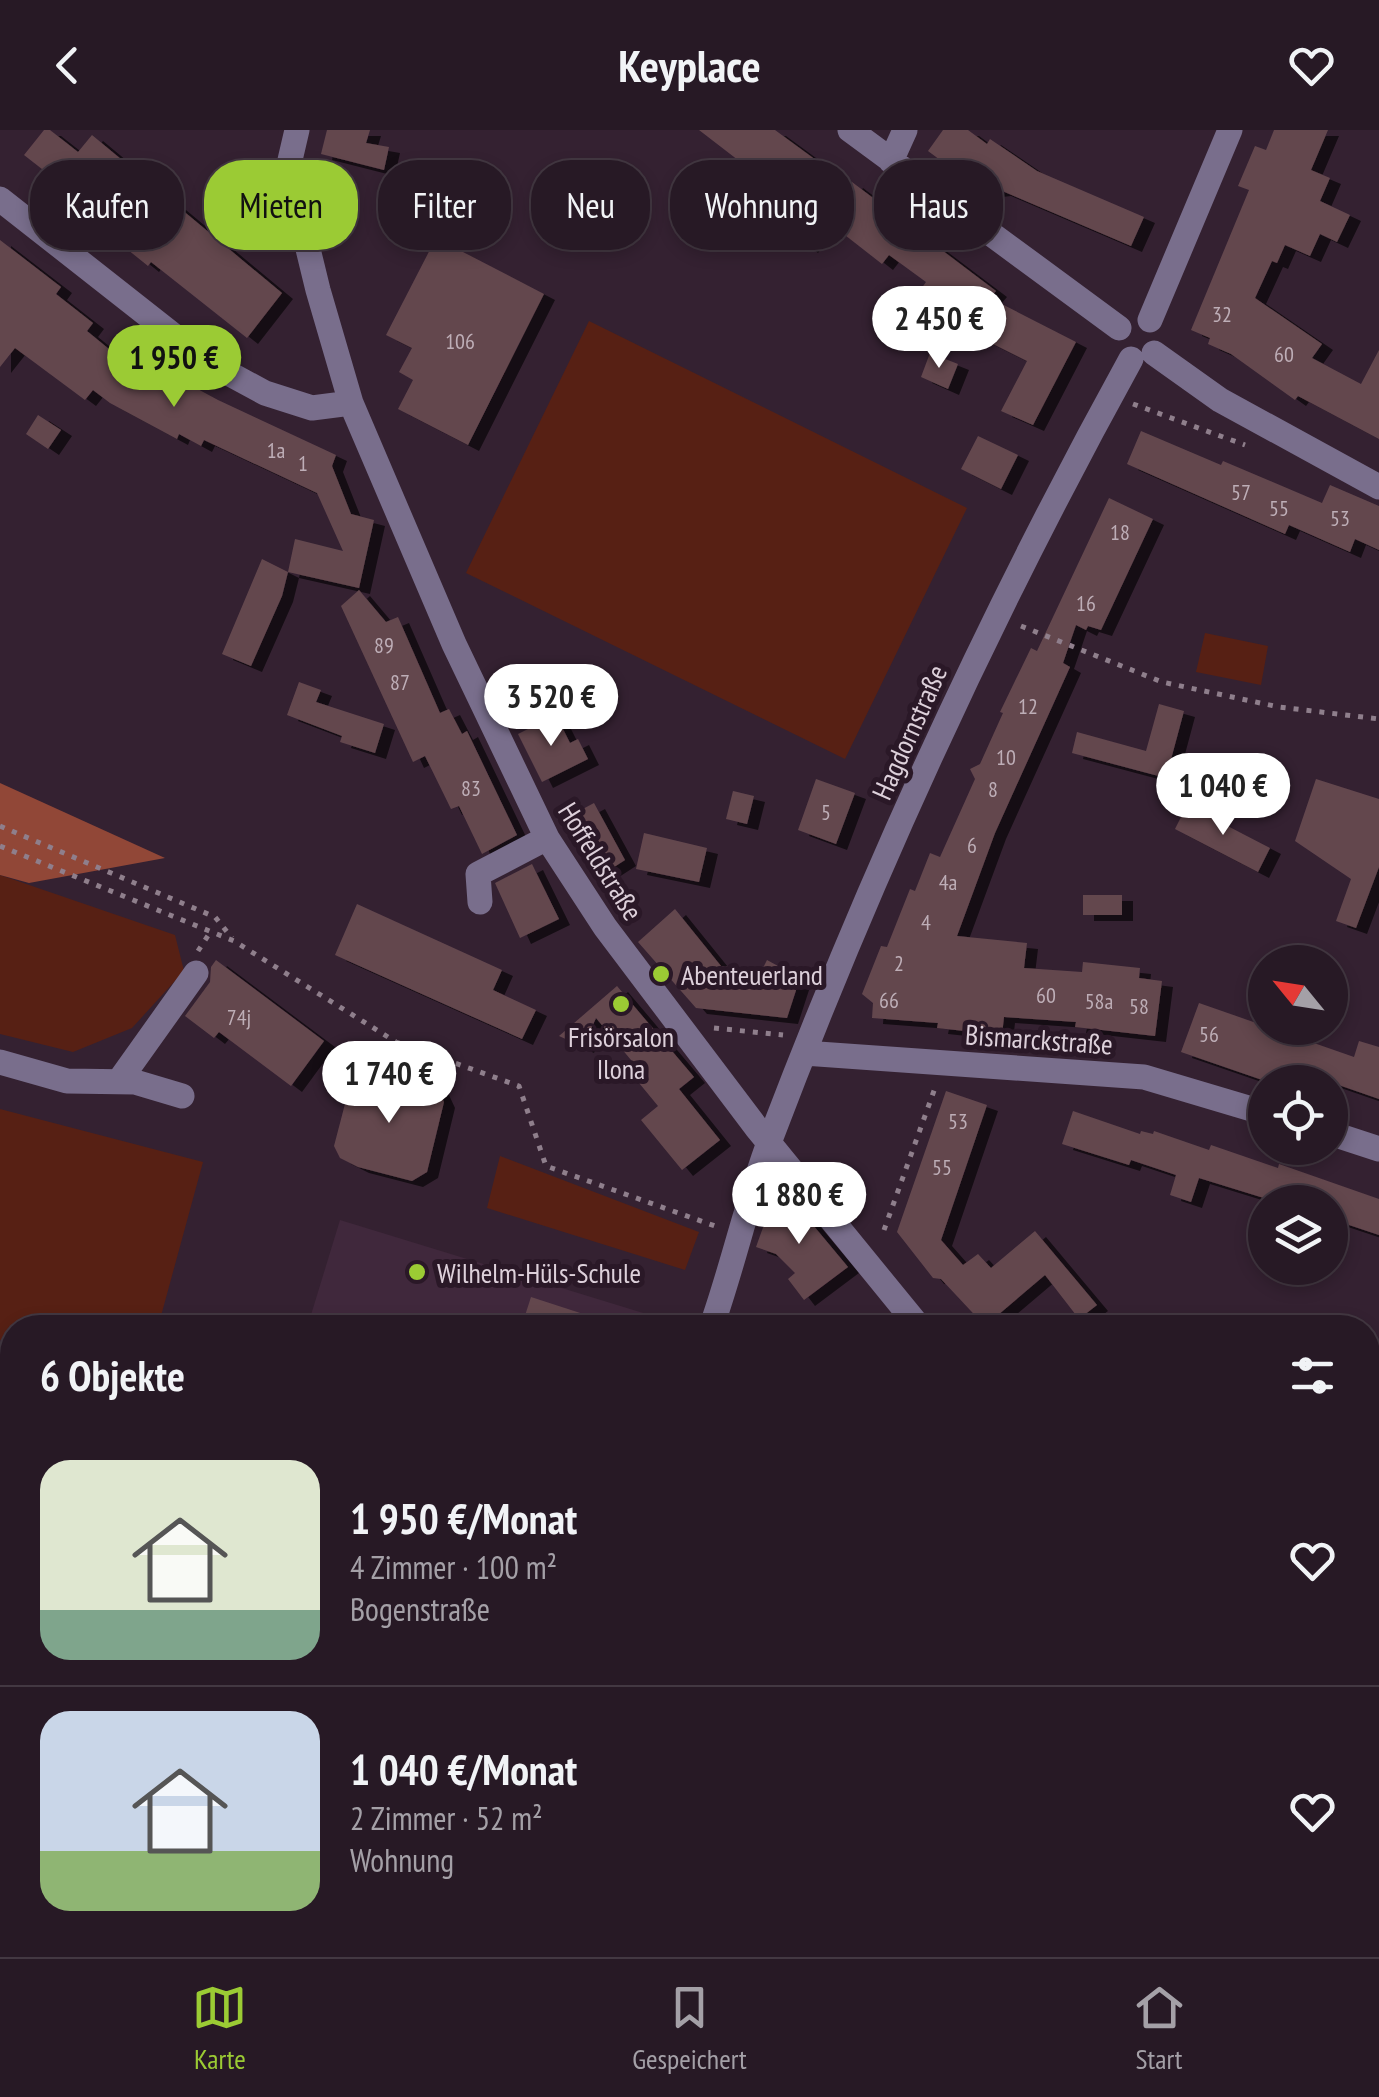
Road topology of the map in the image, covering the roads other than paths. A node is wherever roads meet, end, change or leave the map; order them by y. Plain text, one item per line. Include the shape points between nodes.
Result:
1 (297, 130) edge
2 (850, 130) edge
3 (904, 130) edge
4 (1230, 130) edge
5 (890, 160) edge
6 (891, 160) edge
7 (0, 199) edge
8 (1003, 243) edge
9 (1150, 320) junction
10 (1119, 328) junction
11 (1143, 356) junction
12 (351, 403) junction
13 (1379, 487) edge
14 (547, 838) junction
15 (480, 902) dead end
16 (196, 973) dead end
17 (808, 1045) junction
18 (0, 1062) edge
19 (119, 1082) junction
20 (182, 1096) dead end
21 (1248, 1108) edge
22 (1348, 1139) edge
23 (769, 1143) junction
24 (1379, 1149) edge
25 (715, 1315) edge
26 (909, 1315) edge

1 - 12 street, Hoffeldstraße via 290,160 299,212
2 - 5 street
3 - 6 street
4 - 9 street
7 - 12 street via 206,361 312,408
8 - 10 street
9 - 10 street via 1136,316
9 - 11 street via 1160,336
10 - 11 street via 1118,346
11 - 13 street
11 - 17 street, Hagdornstraße via 996,614
12 - 14 street, Hoffeldstraße via 454,644
14 - 15 street via 478,874
14 - 23 street, Hoffeldstraße via 604,927
16 - 19 street
17 - 21 street, Bismarckstraße via 1144,1076
17 - 23 street, Hagdornstraße
18 - 19 street via 67,1081
19 - 20 street
22 - 24 street
23 - 25 street, Hagdornstraße
23 - 26 street, Hoffeldstraße

